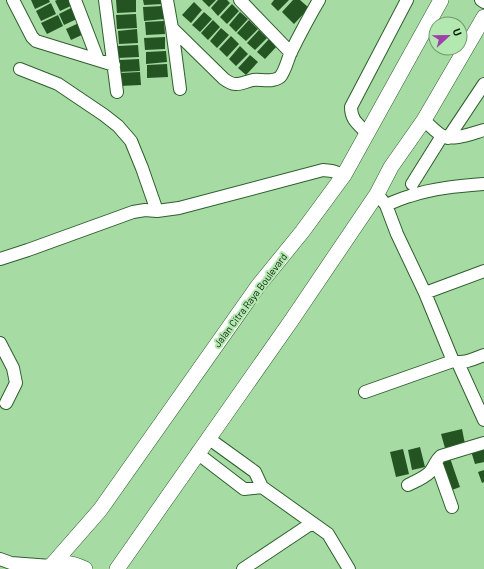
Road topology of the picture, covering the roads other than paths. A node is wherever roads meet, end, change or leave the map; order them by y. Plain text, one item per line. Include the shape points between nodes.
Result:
1 (13, 0) edge
2 (75, 0) edge
3 (105, 0) edge
4 (167, 0) edge
5 (240, 0) edge
6 (319, 0) edge
7 (407, 0) edge
8 (441, 0) edge
9 (481, 0) edge
10 (484, 2) edge
11 (484, 17) edge
12 (172, 28) junction
13 (290, 53) junction
14 (98, 60) junction
15 (114, 65) junction
16 (20, 69) dead end
17 (484, 84) edge
18 (180, 89) dead end
19 (117, 92) dead end
20 (424, 120) junction
21 (484, 130) edge
22 (367, 133) junction
23 (445, 137) junction
24 (344, 175) junction
25 (412, 184) dead end
26 (484, 184) edge
27 (382, 199) junction
28 (157, 212) junction
29 (0, 259) edge
30 (484, 271) edge
31 (424, 294) junction
32 (0, 343) edge
33 (484, 355) edge
34 (455, 362) junction
35 (365, 392) dead end
36 (6, 402) dead end
37 (484, 420) edge
38 (208, 438) junction
39 (484, 443) edge
40 (198, 453) junction
41 (436, 462) junction
42 (408, 485) dead end
43 (262, 487) junction
44 (452, 507) dead end
45 (312, 523) junction
46 (0, 559) edge
47 (48, 567) edge
48 (85, 569) edge
49 (117, 569) edge
50 (243, 569) edge
51 (348, 569) edge

1 - 14 street via 34,40
2 - 14 street
3 - 15 street
4 - 12 street
5 - 13 street
6 - 13 street
7 - 22 street via 351,107 353,119
8 - 22 main road, Jalan Citra Raya Boulevard
9 - 10 street
11 - 20 main road
12 - 13 street via 231,84 280,77
12 - 18 street
14 - 15 street
15 - 19 street
16 - 28 street via 58,84 118,126 131,141
17 - 23 street
20 - 23 street
20 - 27 main road via 391,166
21 - 23 street via 463,136
22 - 24 main road, Jalan Citra Raya Boulevard
23 - 25 street
24 - 28 street via 323,170
24 - 47 main road, Jalan Citra Raya Boulevard via 258,286 100,510
26 - 27 street
27 - 31 street
27 - 38 main road via 290,321
28 - 29 street via 133,212
30 - 31 street
31 - 34 street
32 - 36 street via 13,368 16,383
33 - 34 street via 468,361
34 - 35 street
34 - 37 street
38 - 40 main road
38 - 43 street via 255,472
39 - 41 street via 441,456
40 - 43 street via 244,490
40 - 49 main road
41 - 42 street via 430,472
41 - 44 street
43 - 45 street
45 - 50 street
45 - 51 street via 328,534
46 - 47 street
47 - 48 main road via 63,563 76,564

